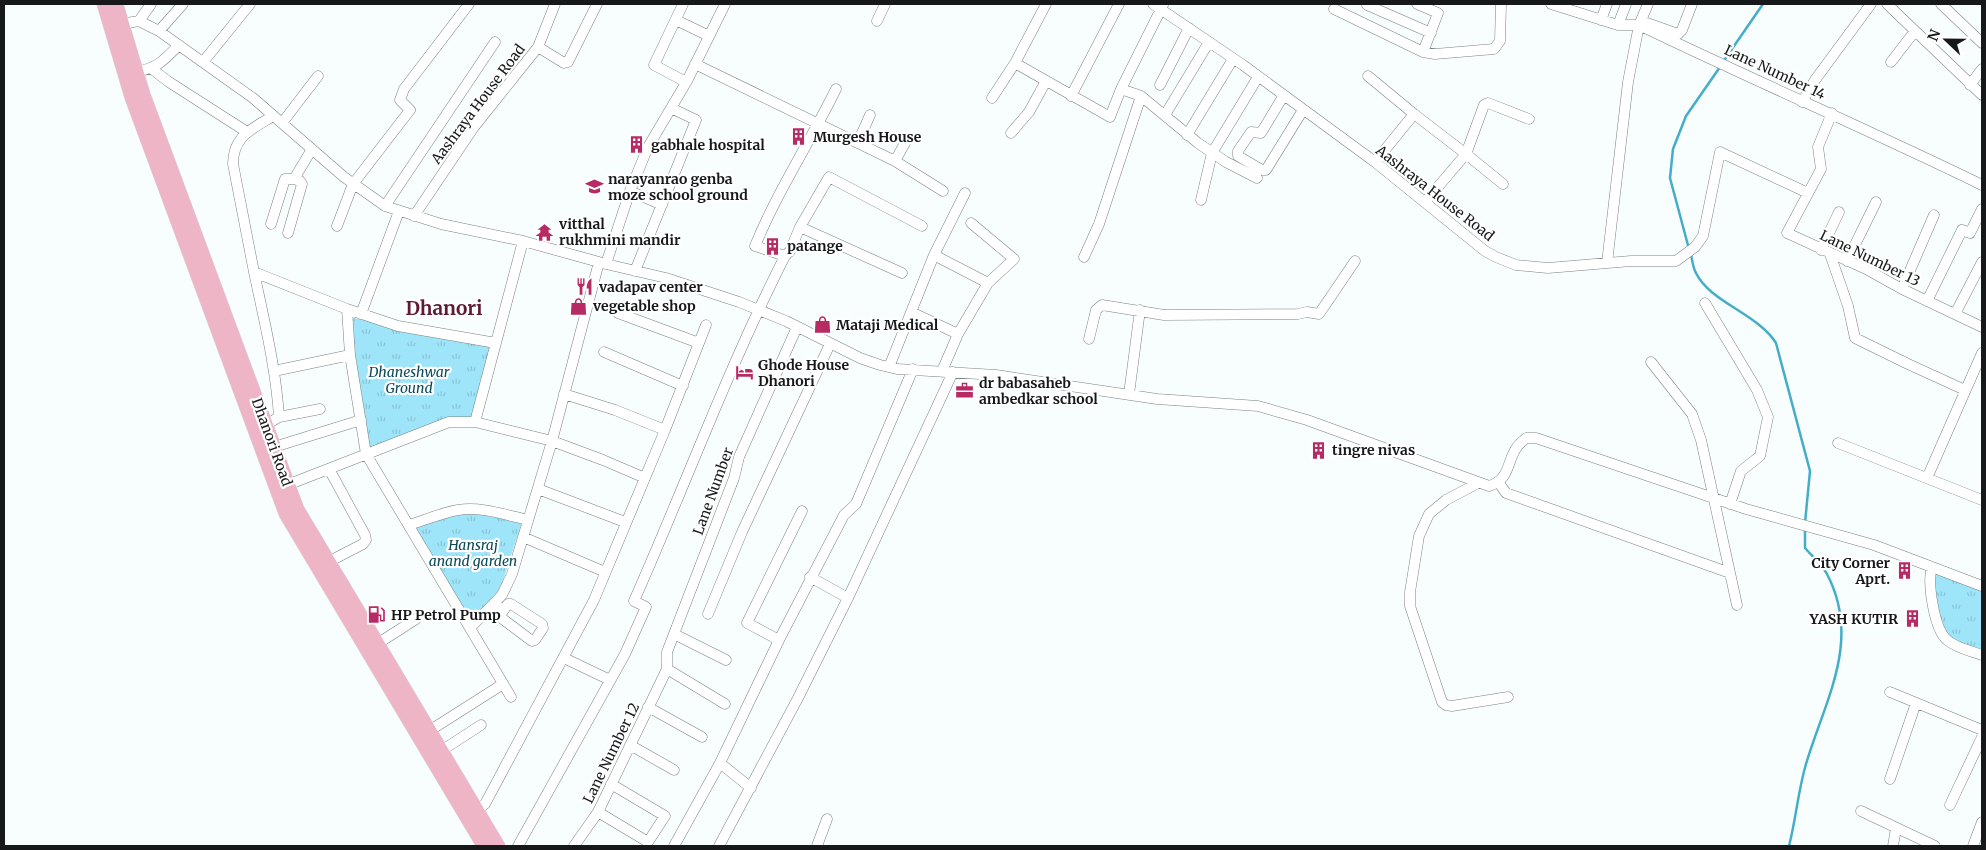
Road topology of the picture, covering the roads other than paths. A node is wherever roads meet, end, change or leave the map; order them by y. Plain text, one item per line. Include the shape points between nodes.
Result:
1 (104, 4) edge
2 (116, 4) edge
3 (152, 4) edge
4 (183, 4) edge
5 (250, 4) edge
6 (469, 4) edge
7 (554, 4) edge
8 (597, 4) edge
9 (683, 4) edge
10 (724, 4) edge
11 (885, 4) edge
12 (1046, 4) edge
13 (1119, 4) edge
14 (1417, 4) edge
15 (1499, 4) edge
16 (1551, 4) edge
17 (1607, 4) edge
18 (1626, 4) edge
19 (1648, 4) edge
20 (1692, 4) edge
21 (1872, 4) edge
22 (1887, 4) edge
23 (1941, 4) edge
24 (1367, 5) dead end
25 (1159, 6) edge
26 (1574, 7) edge
27 (1334, 9) dead end
28 (676, 20) junction
29 (1601, 20) junction
30 (139, 21) junction
31 (877, 21) dead end
32 (1640, 23) junction
33 (116, 25) junction
34 (1618, 25) junction
35 (1190, 28) junction
36 (160, 31) junction
37 (1915, 31) junction
38 (1431, 33) junction
39 (709, 36) junction
40 (495, 42) dead end
41 (1210, 42) junction
42 (1982, 44) edge
43 (179, 45) junction
44 (538, 47) junction
45 (1424, 52) junction
46 (1233, 59) junction
47 (203, 62) junction
48 (1891, 62) dead end
49 (1015, 63) junction
50 (695, 64) junction
51 (1982, 68) edge
52 (152, 69) junction
53 (136, 72) junction
54 (318, 76) dead end
55 (1368, 76) dead end
56 (1258, 77) junction
57 (1046, 81) junction
58 (686, 82) junction
59 (1160, 85) dead end
60 (1970, 85) junction
61 (836, 89) dead end
62 (1121, 89) junction
63 (1982, 95) edge
64 (1071, 96) junction
65 (1141, 96) junction
66 (1284, 96) junction
67 (992, 98) dead end
68 (1802, 102) junction
69 (671, 108) junction
70 (1304, 110) junction
71 (1832, 113) junction
72 (1414, 114) junction
73 (870, 115) dead end
74 (1165, 115) junction
75 (273, 116) junction
76 (1529, 119) dead end
77 (819, 123) junction
78 (282, 124) junction
79 (246, 132) junction
80 (1011, 133) dead end
81 (1187, 135) junction
82 (906, 141) dead end
83 (858, 142) junction
84 (312, 149) junction
85 (1212, 152) junction
86 (1466, 154) junction
87 (895, 161) junction
88 (1375, 162) junction
89 (1257, 178) dead end
90 (294, 179) junction
91 (1981, 182) edge
92 (353, 184) junction
93 (1504, 184) dead end
94 (943, 190) dead end
95 (630, 192) junction
96 (1808, 192) junction
97 (965, 193) dead end
98 (1201, 200) dead end
99 (1425, 202) junction
100 (1876, 202) dead end
101 (662, 205) junction
102 (385, 206) junction
103 (1982, 209) edge
104 (399, 211) junction
105 (1840, 212) dead end
106 (1934, 215) dead end
107 (414, 216) junction
108 (971, 223) dead end
109 (271, 224) dead end
110 (337, 226) dead end
111 (922, 226) dead end
112 (800, 227) junction
113 (288, 233) dead end
114 (523, 241) junction
115 (1826, 252) junction
116 (934, 255) junction
117 (785, 256) junction
118 (1084, 257) dead end
119 (1355, 261) dead end
120 (1847, 261) junction
121 (1982, 262) edge
122 (602, 263) junction
123 (1608, 263) junction
124 (635, 271) junction
125 (254, 272) junction
126 (902, 273) dead end
127 (988, 283) junction
128 (1902, 289) junction
129 (1927, 301) junction
130 (1705, 302) dead end
131 (347, 309) junction
132 (758, 310) junction
133 (1140, 310) junction
134 (911, 312) junction
135 (618, 313) dead end
136 (361, 314) junction
137 (1955, 314) junction
138 (220, 318) junction
139 (706, 326) dead end
140 (797, 327) junction
141 (1982, 327) edge
142 (958, 334) junction
143 (1089, 339) dead end
144 (496, 343) junction
145 (699, 343) junction
146 (830, 344) junction
147 (604, 352) dead end
148 (1982, 352) edge
149 (350, 355) junction
150 (1651, 362) dead end
151 (889, 367) junction
152 (913, 369) junction
153 (274, 371) junction
154 (947, 372) junction
155 (683, 386) junction
156 (1965, 390) junction
157 (564, 394) junction
158 (1129, 394) junction
159 (320, 409) dead end
160 (279, 417) junction
161 (361, 420) junction
162 (475, 422) junction
163 (266, 426) junction
164 (665, 430) junction
165 (552, 441) junction
166 (1838, 443) dead end
167 (274, 446) junction
168 (366, 454) junction
169 (329, 469) junction
170 (645, 478) junction
171 (1927, 478) junction
172 (1478, 483) junction
173 (1499, 483) junction
174 (282, 487) junction
175 (538, 489) junction
176 (1714, 498) junction
177 (1982, 500) edge
178 (1730, 504) junction
179 (802, 511) dead end
180 (528, 520) junction
181 (625, 522) junction
182 (409, 525) junction
183 (523, 537) junction
184 (328, 562) junction
185 (1932, 566) junction
186 (605, 572) junction
187 (1730, 573) junction
188 (810, 577) junction
189 (1982, 586) edge
190 (848, 598) junction
191 (494, 604) junction
192 (1737, 605) dead end
193 (503, 611) dead end
194 (708, 614) dead end
195 (416, 619) dead end
196 (470, 628) junction
197 (674, 634) junction
198 (779, 640) junction
199 (377, 644) junction
200 (1982, 655) edge
201 (564, 658) junction
202 (726, 660) dead end
203 (666, 669) junction
204 (610, 680) junction
205 (503, 684) junction
206 (1890, 692) dead end
207 (511, 697) dead end
208 (1508, 697) dead end
209 (1916, 702) junction
210 (725, 704) dead end
211 (648, 708) junction
212 (415, 719) junction
213 (481, 725) dead end
214 (1982, 730) edge
215 (429, 731) junction
216 (702, 737) dead end
217 (1982, 737) edge
218 (630, 744) junction
219 (441, 751) junction
220 (720, 763) junction
221 (674, 770) dead end
222 (1890, 779) dead end
223 (611, 784) junction
224 (750, 788) junction
225 (1950, 805) dead end
226 (1861, 810) dead end
227 (598, 812) junction
228 (472, 814) junction
229 (827, 819) dead end
230 (1982, 822) edge
231 (1896, 828) junction
232 (484, 846) edge
233 (498, 846) edge
234 (518, 846) edge
235 (574, 846) edge
236 (674, 846) edge
237 (719, 846) edge
238 (817, 846) edge
239 (1893, 846) edge
240 (1935, 846) edge
241 (1973, 846) edge

1 - 33 main road, Dhanori Road
2 - 33 main road, Dhanori Road
3 - 30 street
4 - 36 street
5 - 47 street
6 - 92 street via 404,90 400,100 410,110
7 - 44 street, Aashraya House Road
8 - 44 street via 568,62 564,63
9 - 28 street
10 - 39 street
11 - 31 street
12 - 49 street
13 - 64 street
14 - 38 street via 1438,13
15 - 45 street via 1500,41 1494,49
16 - 26 street, Lane Number 14
17 - 29 street
18 - 34 street
19 - 32 street
20 - 32 street via 1678,34
21 - 68 street via 1814,80
22 - 37 street
23 - 42 street
24 - 38 street
25 - 35 street, Aashraya House Road
25 - 62 street
26 - 29 street, Lane Number 14
27 - 45 street
28 - 39 street
28 - 58 street via 654,65
29 - 34 street, Lane Number 14
30 - 33 street
30 - 36 street
32 - 34 street, Lane Number 14
32 - 68 street, Lane Number 14
32 - 123 street via 1628,82
33 - 53 main road, Dhanori Road
33 - 138 main road, Dhanori Road via 132,98
35 - 41 street, Aashraya House Road
35 - 59 street
36 - 43 street
37 - 48 street
37 - 60 street
38 - 45 street
39 - 50 street
40 - 102 street
41 - 46 street, Aashraya House Road
41 - 74 street
43 - 47 street
43 - 52 street
44 - 107 street, Aashraya House Road via 474,127
46 - 56 street, Aashraya House Road
46 - 81 street
47 - 75 street
49 - 57 street
49 - 67 street
50 - 58 street
50 - 77 street
51 - 60 street
52 - 53 street
52 - 79 street
53 - 138 main road, Dhanori Road
54 - 78 street
55 - 72 street
56 - 66 street, Aashraya House Road
56 - 85 street
57 - 64 street
57 - 80 street via 1029,112
58 - 69 street
60 - 63 street
61 - 77 street
62 - 64 street via 1110,117
62 - 65 street
65 - 74 street
65 - 118 street via 1099,224
66 - 70 street, Aashraya House Road
66 - 70 street via 1261,133 1251,132 1238,156 1266,170
68 - 71 street, Lane Number 14
69 - 95 street via 648,147
69 - 101 street via 696,120
70 - 88 street, Aashraya House Road
71 - 91 street, Lane Number 14
71 - 96 street via 1818,147 1821,169
72 - 86 street
72 - 88 street
73 - 83 street
74 - 81 street
75 - 78 street
75 - 79 street
76 - 86 street via 1486,103
77 - 83 street
77 - 117 street via 766,219 755,246
78 - 84 street
79 - 125 street via 233,153 233,164
81 - 85 street
82 - 87 street
83 - 87 street
84 - 90 street
84 - 92 street
85 - 89 street
85 - 98 street
86 - 93 street
86 - 99 street
87 - 94 street
88 - 99 street, Aashraya House Road
90 - 109 street via 285,179
90 - 113 street via 302,184
92 - 102 street
92 - 110 street
95 - 101 street
95 - 122 street
96 - 115 street, Lane Number 13 via 1787,233
96 - 123 street, Aashraya House Road via 1720,152 1703,236 1696,247 1676,261
97 - 116 street
99 - 123 street, Aashraya House Road via 1485,251 1516,266 1548,268
100 - 120 street
101 - 124 street
102 - 104 street
103 - 129 street via 1970,233 1962,230
104 - 107 street
104 - 136 street
105 - 115 street
106 - 128 street
107 - 114 street
108 - 127 street via 1014,259
111 - 112 street via 829,177
112 - 117 street
112 - 126 street
114 - 122 street
114 - 144 street
115 - 120 street, Lane Number 13
115 - 156 street via 1848,306 1855,338
116 - 127 street
116 - 134 street
117 - 132 street
119 - 133 street via 1319,314 1184,316
120 - 128 street, Lane Number 13
121 - 137 street
122 - 124 street
122 - 157 street
124 - 132 street via 666,278
125 - 131 street
125 - 153 street
127 - 142 street
128 - 129 street, Lane Number 13
129 - 137 street, Lane Number 13
130 - 178 street via 1768,417 1760,456 1741,471
131 - 136 street
131 - 149 street
132 - 140 street
132 - 204 street via 634,600 646,607
133 - 143 street via 1099,306
133 - 158 street
134 - 142 street
134 - 151 street
135 - 145 street
136 - 144 street via 398,326
137 - 141 street, Lane Number 13
138 - 163 main road, Dhanori Road
138 - 174 main road, Dhanori Road
139 - 145 street
140 - 146 street
140 - 197 street, Lane Number via 739,457 734,478
142 - 154 street
144 - 162 street
145 - 155 street
146 - 151 street
146 - 194 street via 742,532
147 - 155 street
148 - 156 street
149 - 153 street
149 - 161 street
150 - 176 street via 1692,414
151 - 152 street
152 - 154 street
152 - 188 street via 856,504 844,515
153 - 160 street
154 - 158 street via 1022,378
154 - 190 street
155 - 164 street
156 - 171 street
157 - 164 street
157 - 165 street
158 - 172 street via 1258,406 1306,420
159 - 160 street
160 - 163 street
161 - 167 street
161 - 168 street
162 - 165 street
162 - 168 street via 449,422
163 - 167 main road, Dhanori Road
164 - 170 street
165 - 170 street
165 - 175 street
166 - 171 street
167 - 174 main road, Dhanori Road
168 - 169 street
168 - 182 street
169 - 174 street
169 - 184 street via 366,540
170 - 181 street
171 - 177 street
172 - 173 street via 1489,486
172 - 208 street via 1446,500 1429,514 1419,536 1409,599 1442,702 1452,706
173 - 176 street via 1517,446 1526,438 1536,438
173 - 187 street via 1506,493
174 - 184 main road, Dhanori Road
174 - 212 main road, Dhanori Road via 295,531
175 - 180 street
175 - 181 street
176 - 178 street
176 - 187 street
178 - 185 street via 1848,537
179 - 198 street via 747,623
180 - 182 street via 466,509
180 - 183 street
181 - 186 street
182 - 196 street
183 - 186 street
183 - 191 street via 512,574
184 - 199 main road, Dhanori Road
185 - 189 street
185 - 200 street via 1929,583 1940,632 1957,646
186 - 201 street
187 - 192 street
188 - 190 street
188 - 198 street
190 - 224 street
191 - 193 street
191 - 196 street
195 - 199 street
196 - 205 street
197 - 202 street
197 - 203 street, Lane Number via 667,652
198 - 220 street
199 - 212 main road, Dhanori Road
201 - 204 street
201 - 228 street via 485,804
203 - 210 street
203 - 211 street, Lane Number 12
204 - 234 street
205 - 207 street
205 - 215 street
206 - 209 street
209 - 214 street
209 - 222 street
211 - 216 street
211 - 218 street, Lane Number 12
212 - 215 main road, Dhanori Road
212 - 228 main road, Dhanori Road
213 - 219 street
215 - 219 main road, Dhanori Road
217 - 225 street
218 - 221 street
218 - 223 street, Lane Number 12
219 - 228 main road, Dhanori Road
220 - 224 street
220 - 236 street
223 - 227 street, Lane Number 12
223 - 227 street via 665,816 648,842
224 - 237 street
226 - 231 street
227 - 235 street, Lane Number 12
228 - 232 main road, Dhanori Road
228 - 233 main road, Dhanori Road
229 - 238 street
230 - 241 street
231 - 239 street
231 - 240 street

